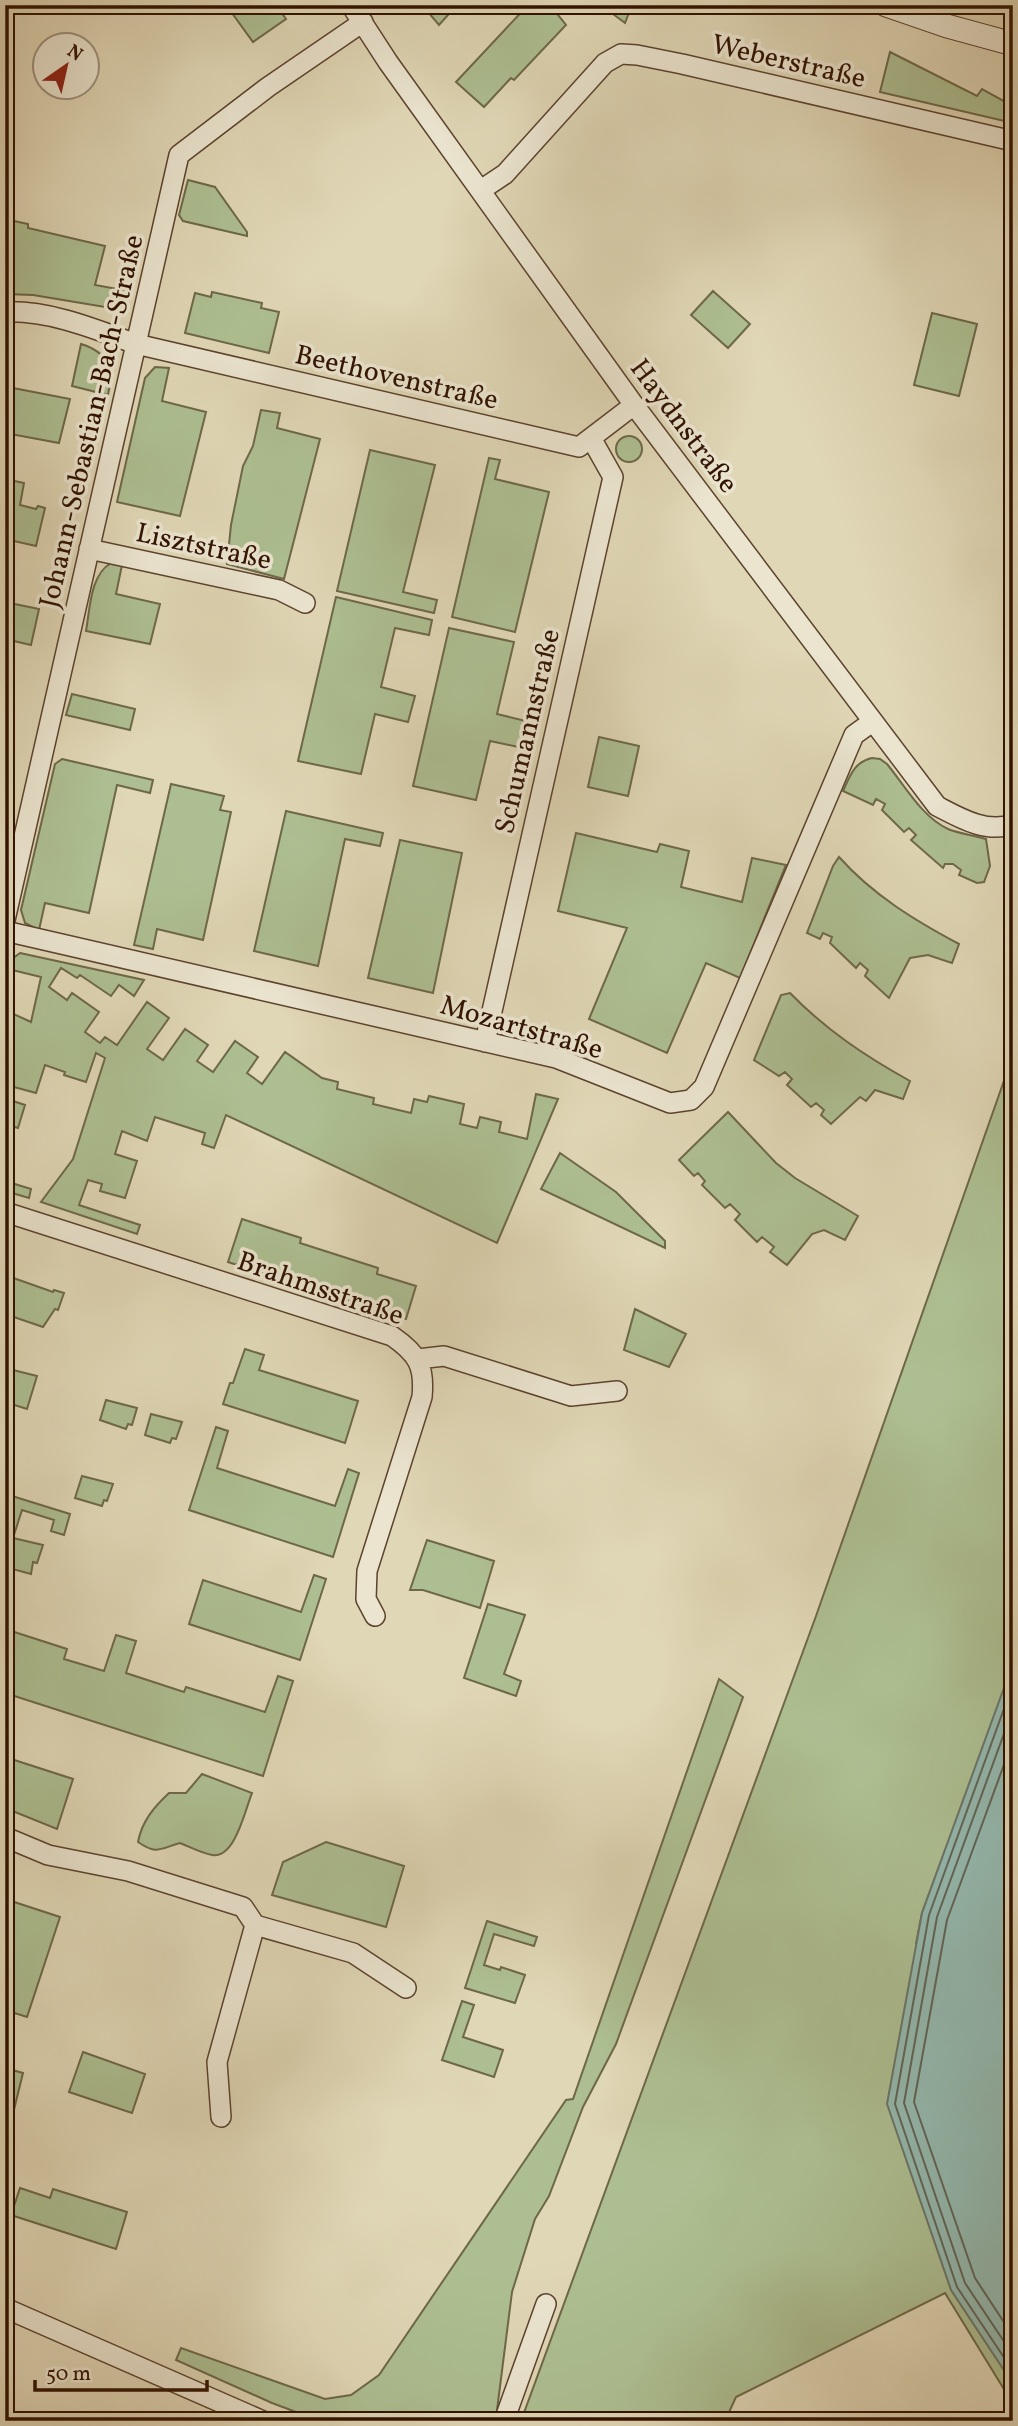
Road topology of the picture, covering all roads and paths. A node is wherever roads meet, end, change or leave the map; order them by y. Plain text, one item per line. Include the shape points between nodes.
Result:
1 (351, 5) edge
2 (886, 5) edge
3 (363, 22) junction
4 (1013, 44) edge
5 (1013, 141) edge
6 (481, 190) junction
7 (5, 312) edge
8 (136, 344) junction
9 (634, 405) junction
10 (591, 438) junction
11 (89, 549) junction
12 (306, 603) dead end
13 (872, 722) junction
14 (1013, 824) edge
15 (5, 920) edge
16 (5, 931) edge
17 (485, 1042) junction
18 (5, 1212) edge
19 (418, 1359) junction
20 (617, 1391) dead end
21 (375, 1616) dead end
22 (5, 1837) edge
23 (255, 1925) junction
24 (406, 1988) dead end
25 (221, 2118) dead end
26 (546, 2304) dead end
27 (5, 2308) edge
28 (263, 2421) edge
29 (504, 2421) edge

1 - 3 street, Haydnstraße
2 - 4 street
3 - 6 street, Haydnstraße
3 - 8 street, Johann-Sebastian-Bach-Straße via 179,156
5 - 6 street, Weberstraße via 621,54 605,63 505,174
6 - 9 street, Haydnstraße
7 - 8 street, Beethovenstraße via 22,311 88,326
8 - 10 street, Beethovenstraße via 579,447
8 - 11 street, Johann-Sebastian-Bach-Straße
9 - 10 street, Beethovenstraße
9 - 13 street, Haydnstraße
10 - 17 street, Schumannstraße via 613,477
11 - 12 street, Lisztstraße via 279,590
11 - 15 street, Johann-Sebastian-Bach-Straße
13 - 14 street, Haydnstraße via 937,806 965,822 1001,828
13 - 17 street, Mozartstraße via 854,735 704,1087 691,1100 670,1103 556,1058
16 - 17 street, Mozartstraße
18 - 19 street, Brahmsstraße via 392,1336
19 - 20 street, Brahmsstraße via 444,1356 571,1396
19 - 21 street via 422,1397 367,1572 366,1599
22 - 23 street via 48,1855 128,1871 243,1907
23 - 24 street via 353,1953
23 - 25 street via 217,2062
26 - 29 street
27 - 28 street

